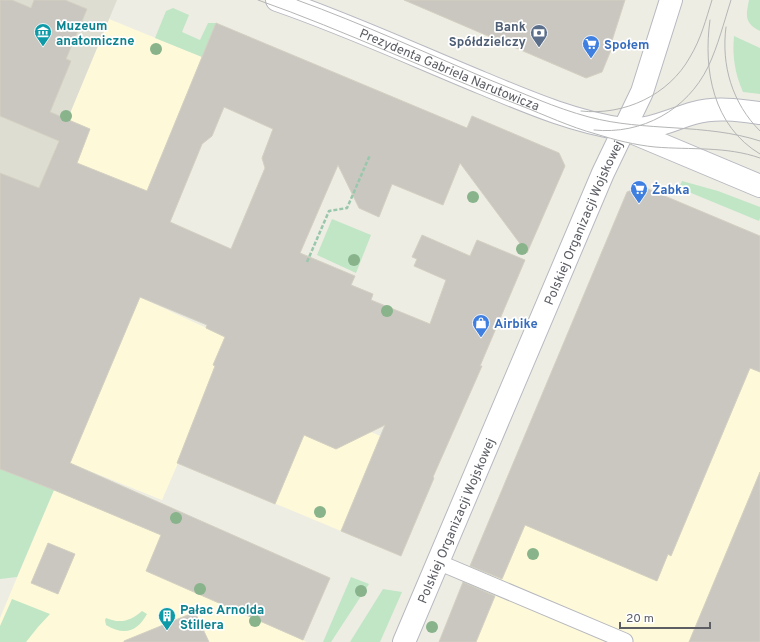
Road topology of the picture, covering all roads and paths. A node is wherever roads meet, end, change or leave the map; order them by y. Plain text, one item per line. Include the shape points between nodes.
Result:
1 (277, 0) edge
2 (671, 0) edge
3 (760, 113) edge
4 (624, 129) junction
5 (370, 154) dead end
6 (760, 186) edge
7 (307, 262) dead end
8 (438, 562) junction
9 (625, 641) edge
10 (404, 642) edge

1 - 4 street, Prezydenta Gabriela Narutowicza via 315,13 538,106 580,120
2 - 4 street, Polskiej Organizacji Wojskowej via 642,92
3 - 4 street, Prezydenta Gabriela Narutowicza via 706,111 654,127
4 - 6 street, Prezydenta Gabriela Narutowicza
4 - 8 street, Polskiej Organizacji Wojskowej via 602,173
5 - 7 path via 347,208 329,211
8 - 9 lane
8 - 10 street, Polskiej Organizacji Wojskowej

